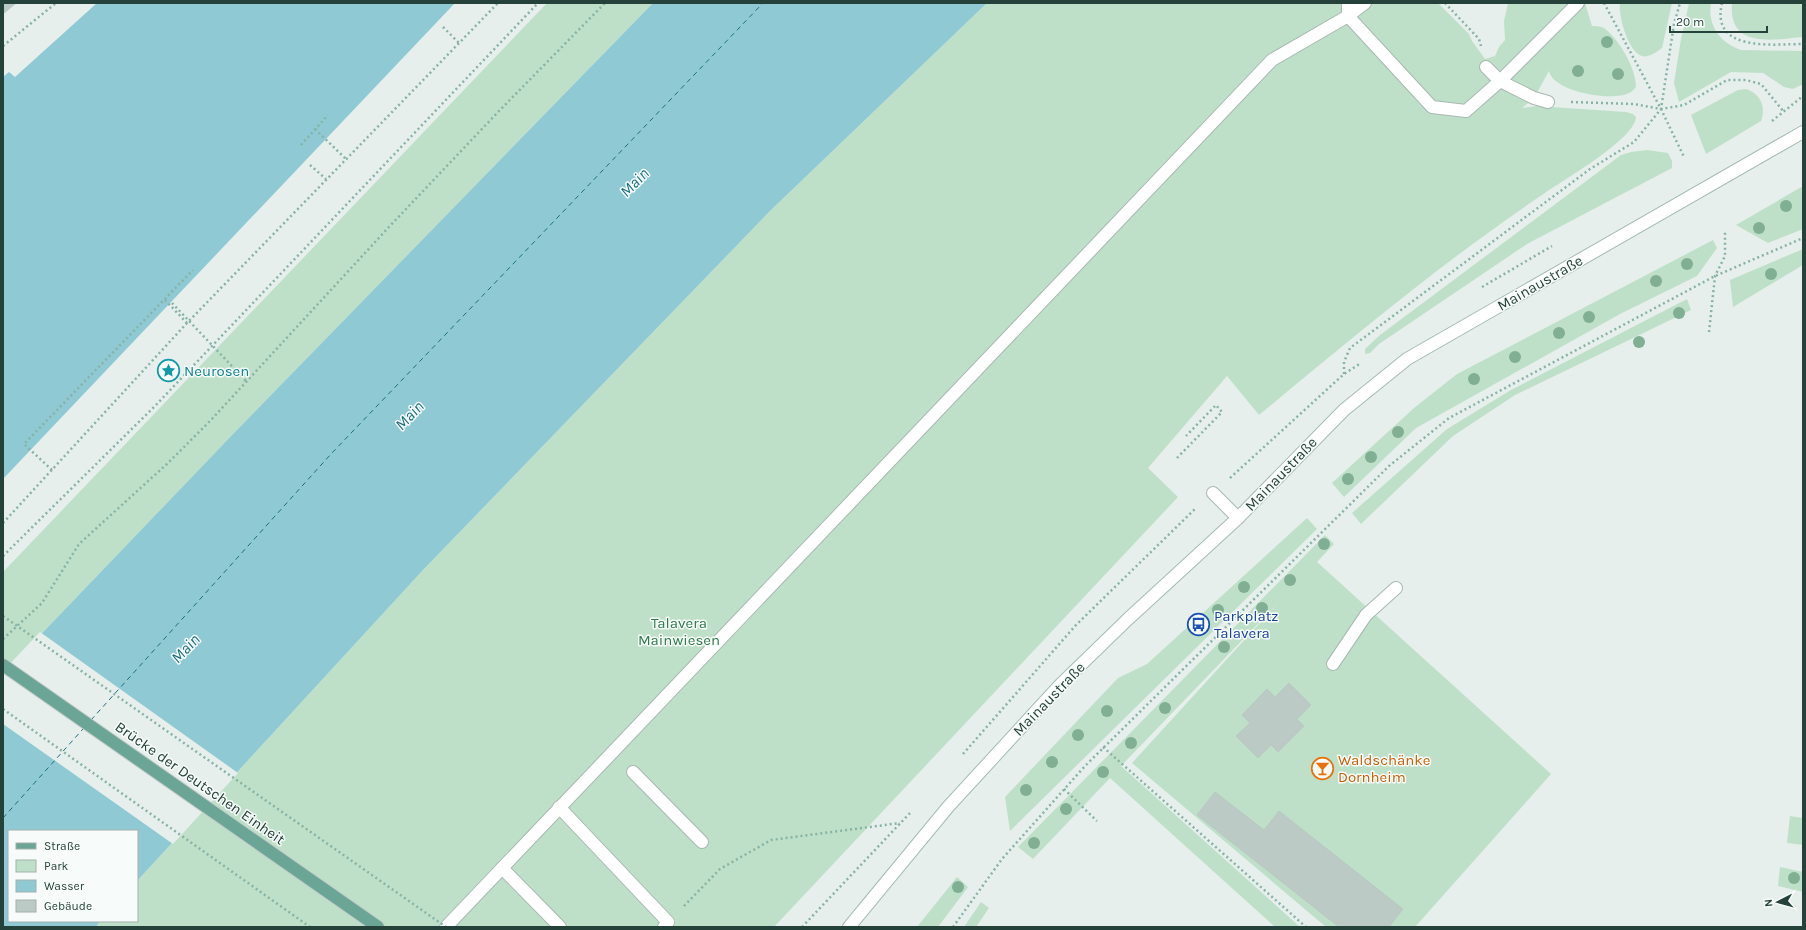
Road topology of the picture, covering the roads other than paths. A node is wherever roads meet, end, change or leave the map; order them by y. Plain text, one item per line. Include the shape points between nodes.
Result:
1 (1348, 3) edge
2 (1365, 3) edge
3 (1578, 3) edge
4 (1348, 16) junction
5 (1486, 67) dead end
6 (1500, 81) junction
7 (1548, 102) road end
8 (1803, 132) edge
9 (1213, 493) road end
10 (1238, 518) junction
11 (1396, 588) dead end
12 (1333, 664) dead end
13 (3, 665) edge
14 (633, 772) dead end
15 (559, 807) junction
16 (702, 842) dead end
17 (502, 868) junction
18 (666, 924) edge
19 (378, 927) edge
20 (446, 927) edge
21 (560, 927) edge
22 (849, 927) edge

1 - 4 main road
2 - 4 main road
3 - 6 main road
4 - 6 main road via 1432,107 1466,111
4 - 15 main road via 1272,60
5 - 6 main road
6 - 7 main road
8 - 10 main road, Mainaustraße via 1407,359 1344,410
9 - 10 main road
10 - 22 main road, Mainaustraße via 1060,685 948,807
11 - 12 main road via 1366,615
13 - 19 main road, Brücke der Deutschen Einheit
14 - 16 main road
15 - 17 main road
15 - 18 main road
17 - 20 main road
17 - 21 main road

